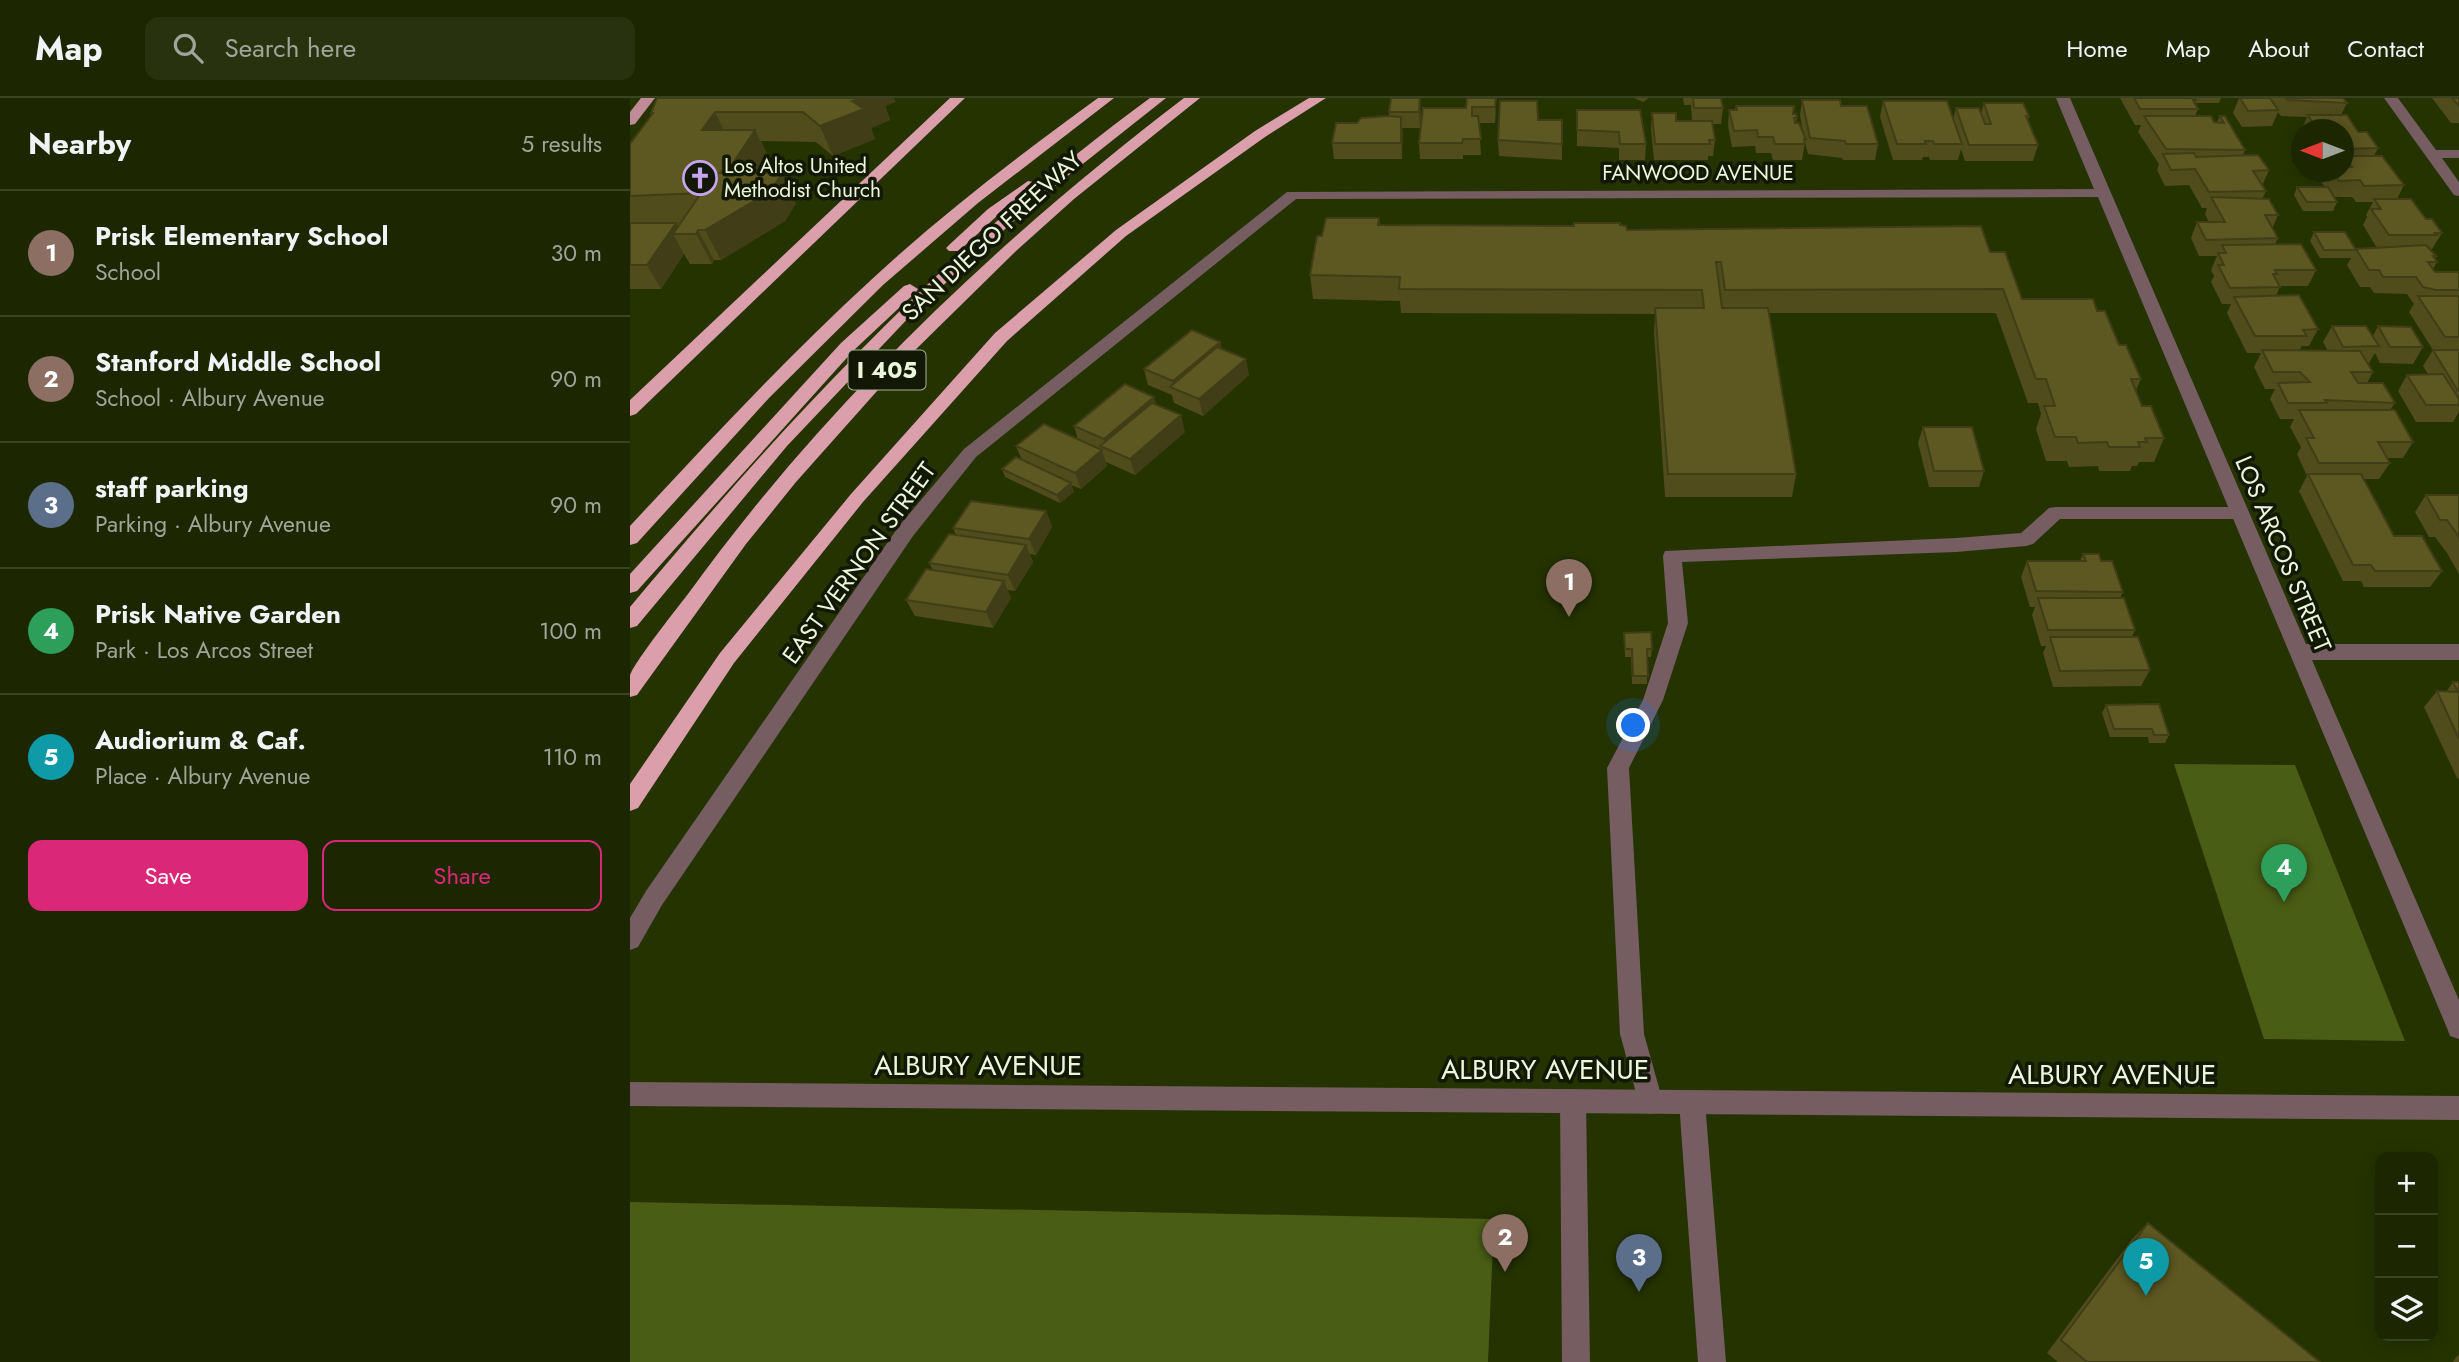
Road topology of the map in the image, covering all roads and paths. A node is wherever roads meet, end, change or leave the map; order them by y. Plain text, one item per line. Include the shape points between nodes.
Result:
1 (648, 98) edge
2 (958, 98) edge
3 (1107, 98) edge
4 (1140, 98) edge
5 (1159, 98) edge
6 (1193, 98) edge
7 (1318, 98) edge
8 (2063, 98) edge
9 (2391, 98) edge
10 (630, 121) edge
11 (2431, 153) junction
12 (2459, 154) edge
13 (2459, 192) edge
14 (2104, 193) junction
15 (1292, 195) joint
16 (630, 411) edge
17 (2239, 513) junction
18 (630, 538) edge
19 (630, 586) edge
20 (630, 621) edge
21 (2297, 652) junction
22 (2459, 652) edge
23 (630, 689) edge
24 (630, 802) edge
25 (630, 940) edge
26 (2459, 1028) edge
27 (630, 1094) edge
28 (1573, 1101) junction
29 (1650, 1102) junction
30 (1692, 1102) junction
31 (2459, 1108) edge
32 (1576, 1362) edge
33 (1712, 1362) edge

1 - 10 main road
2 - 16 highway
3 - 18 highway, SAN DIEGO FREEWAY / I 405 via 988,186 846,311
4 - 19 highway via 993,212 847,347
5 - 20 highway via 1103,138 940,278 834,385
6 - 23 highway, SAN DIEGO FREEWAY / I 405 via 1082,185 920,335 739,540
7 - 24 highway via 1121,233 1001,337 857,498 727,658
8 - 14 street, LOS ARCOS STREET
9 - 11 street
11 - 12 street
11 - 13 street
14 - 15 street, FANWOOD AVENUE
14 - 17 street, LOS ARCOS STREET
15 - 25 street, EAST VERNON STREET via 970,453 906,531
17 - 21 street, LOS ARCOS STREET
17 - 29 street via 2056,513 2026,539 1672,556 1678,623 1653,700 1618,768 1632,1034
21 - 22 street
21 - 26 street, LOS ARCOS STREET
27 - 28 street, ALBURY AVENUE
28 - 29 street, ALBURY AVENUE
28 - 32 street
29 - 30 street, ALBURY AVENUE
30 - 31 street, ALBURY AVENUE
30 - 33 street

